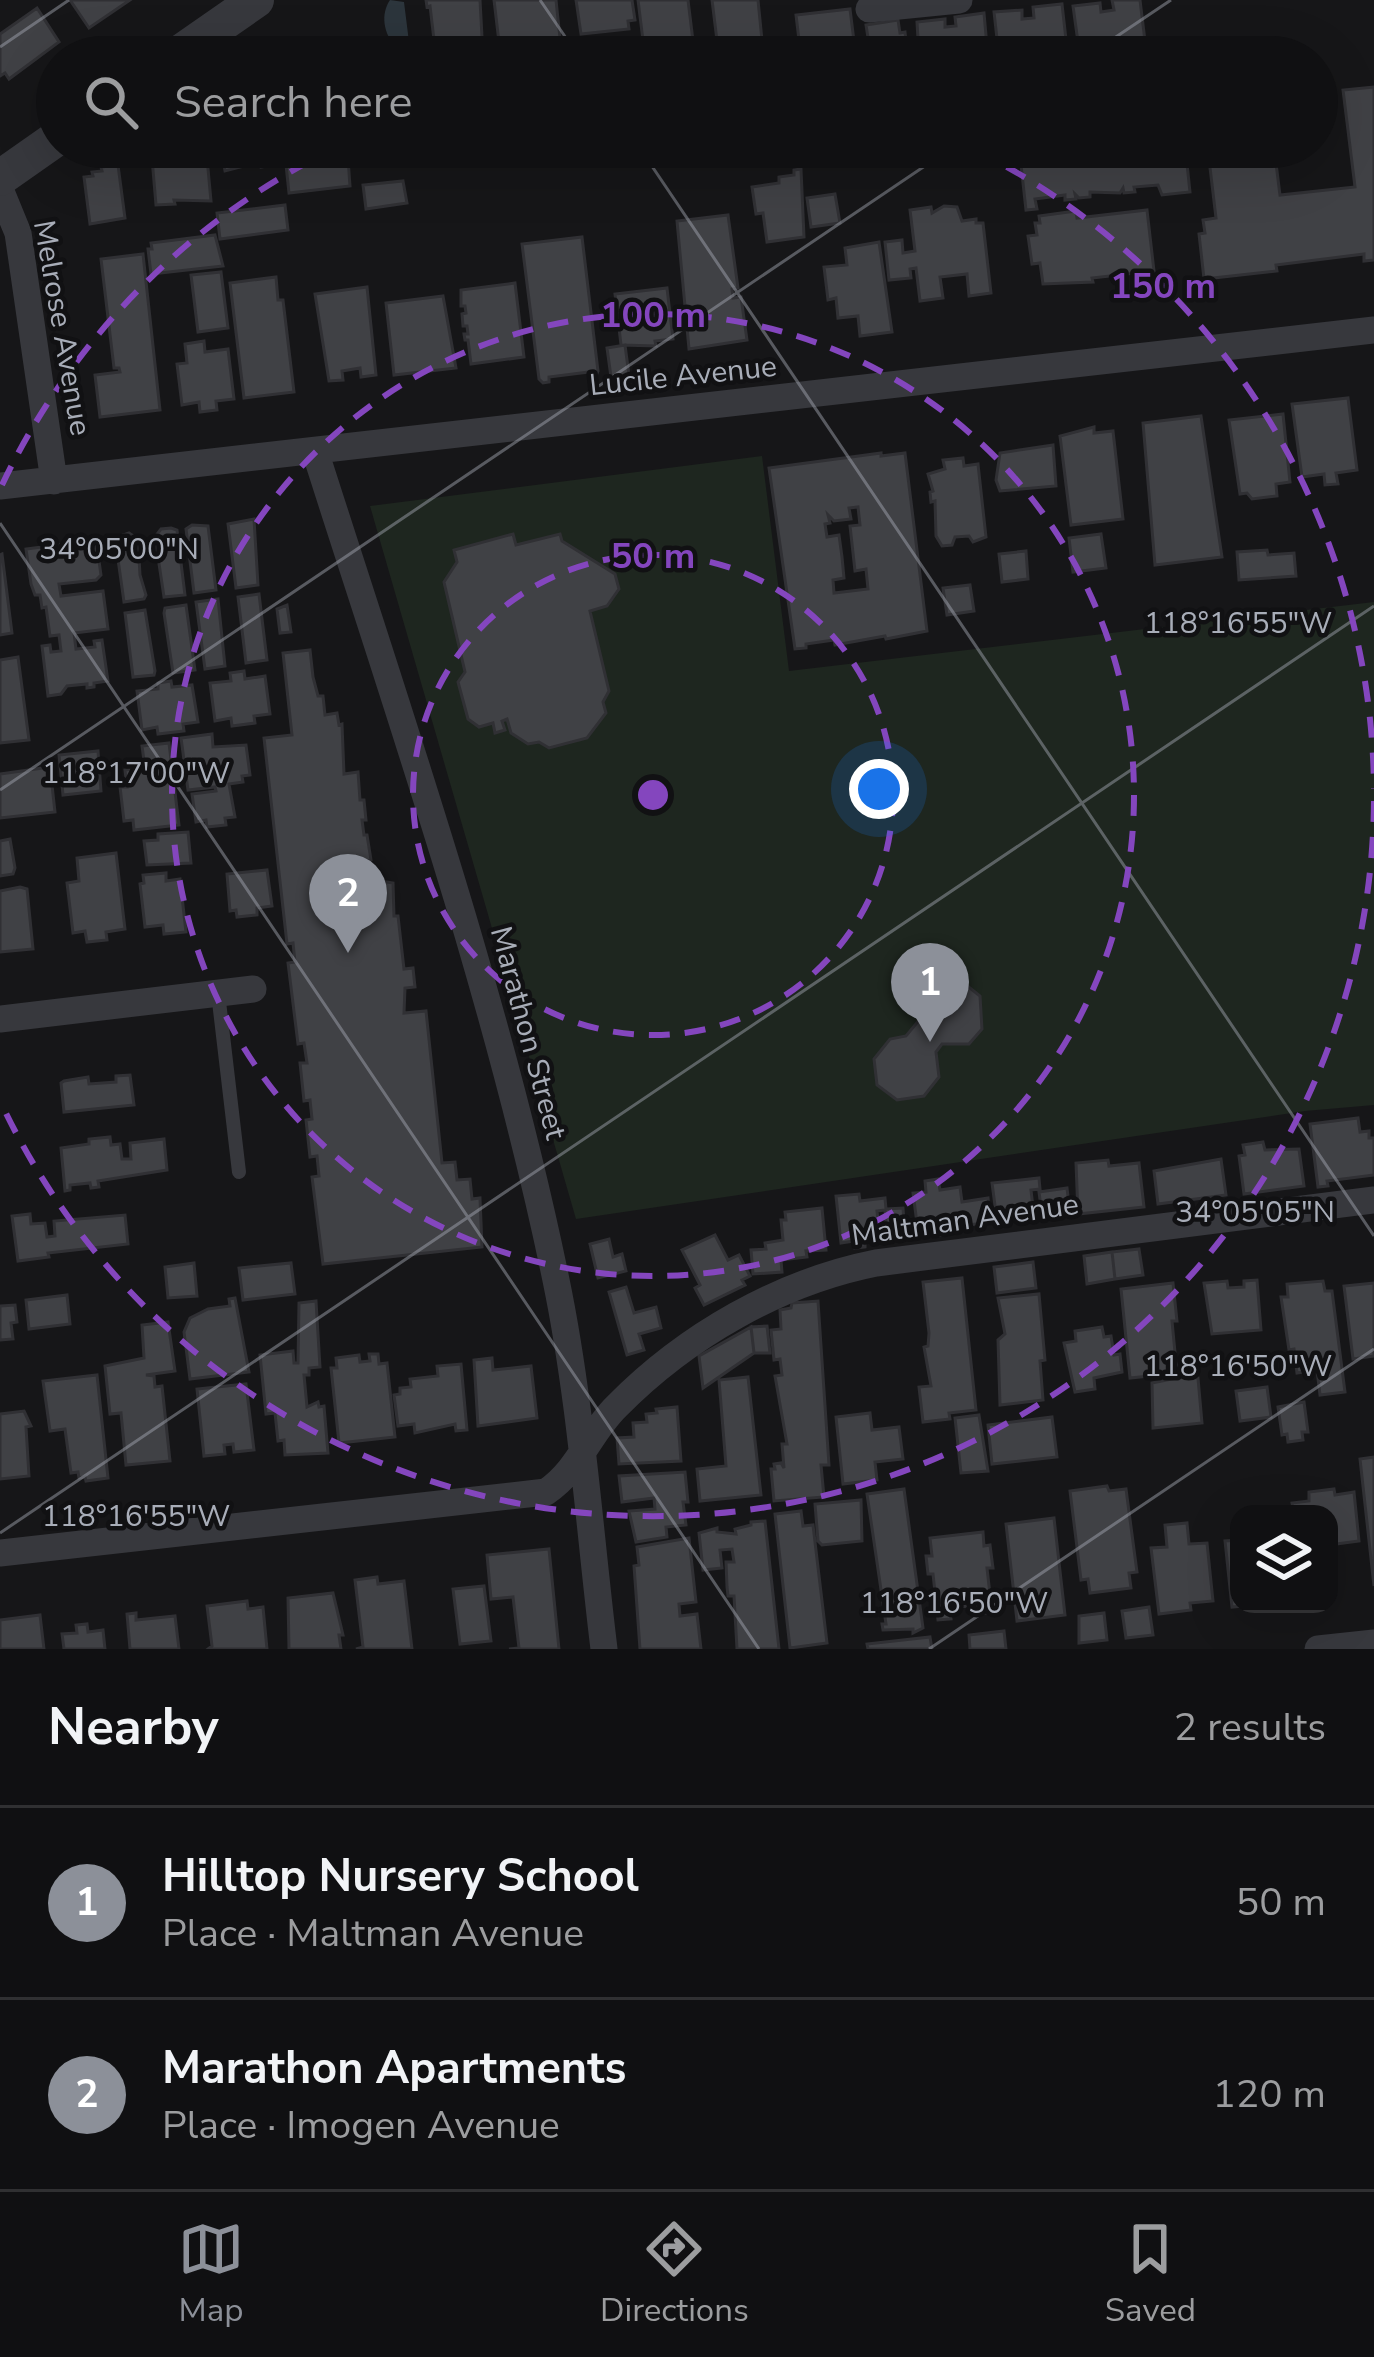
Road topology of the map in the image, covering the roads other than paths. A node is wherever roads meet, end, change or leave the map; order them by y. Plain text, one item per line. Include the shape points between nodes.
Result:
1 (256, 0) edge
2 (958, 0) edge
3 (869, 9) dead end
4 (204, 36) edge
5 (36, 153) edge
6 (0, 178) edge
7 (0, 189) edge
8 (1374, 330) edge
9 (315, 451) junction
10 (54, 481) junction
11 (0, 486) edge
12 (253, 988) dead end
13 (218, 993) junction
14 (0, 1018) edge
15 (239, 1172) dead end
16 (1374, 1200) edge
17 (581, 1458) junction
18 (0, 1553) edge
19 (1374, 1642) edge
20 (604, 1649) edge
21 (1318, 1649) edge

1 - 4 street
2 - 3 street
5 - 6 street
7 - 10 street, Melrose Avenue via 18,233
8 - 9 street, Lucile Avenue
9 - 10 street, Lucile Avenue
9 - 17 street, Marathon Street via 524,1138 573,1372
10 - 11 street, Lucile Avenue
12 - 13 street
13 - 14 street
13 - 15 lane
16 - 17 street, Maltman Avenue via 842,1270 746,1310 686,1349 617,1405
17 - 18 street, Maltman Avenue via 546,1492
17 - 20 street, Marathon Street
19 - 21 street

